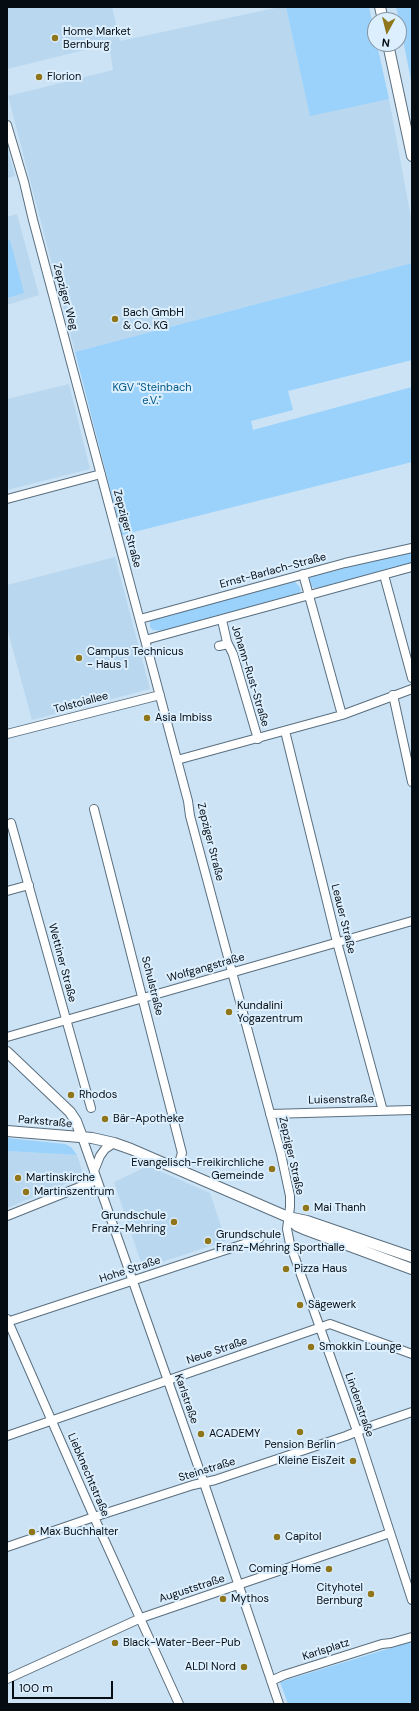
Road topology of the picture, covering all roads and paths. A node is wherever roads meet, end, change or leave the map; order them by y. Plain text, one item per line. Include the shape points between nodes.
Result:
1 (390, 52) edge
2 (7, 125) edge
3 (412, 156) edge
4 (101, 474) junction
5 (7, 499) edge
6 (412, 548) edge
7 (412, 567) edge
8 (302, 574) junction
9 (384, 575) junction
10 (309, 596) junction
11 (140, 619) junction
12 (222, 620) junction
13 (145, 640) junction
14 (228, 644) junction
15 (219, 646) dead end
16 (412, 678) edge
17 (412, 689) edge
18 (160, 695) junction
19 (393, 695) junction
20 (342, 715) junction
21 (285, 731) junction
22 (7, 734) edge
23 (258, 739) junction
24 (177, 760) junction
25 (412, 782) edge
26 (94, 809) dead end
27 (11, 823) dead end
28 (29, 885) junction
29 (7, 891) edge
30 (412, 921) edge
31 (337, 942) junction
32 (233, 972) junction
33 (144, 998) junction
34 (66, 1020) junction
35 (7, 1037) edge
36 (7, 1052) edge
37 (91, 1108) dead end
38 (412, 1110) edge
39 (383, 1111) junction
40 (270, 1114) junction
41 (7, 1131) edge
42 (82, 1137) junction
43 (114, 1143) junction
44 (177, 1168) junction
45 (94, 1171) junction
46 (97, 1180) junction
47 (7, 1216) edge
48 (288, 1217) junction
49 (259, 1239) dead end
50 (412, 1257) edge
51 (412, 1269) edge
52 (134, 1281) junction
53 (7, 1321) edge
54 (320, 1327) junction
55 (412, 1354) edge
56 (168, 1381) junction
57 (412, 1412) edge
58 (52, 1420) junction
59 (357, 1431) junction
60 (7, 1436) edge
61 (204, 1483) junction
62 (94, 1517) junction
63 (390, 1534) junction
64 (7, 1548) edge
65 (239, 1585) junction
66 (412, 1600) edge
67 (141, 1618) junction
68 (412, 1637) edge
69 (7, 1678) edge
70 (271, 1681) junction
71 (179, 1704) edge
72 (279, 1704) edge

1 - 3 main road
2 - 4 street, Zepziger Weg
4 - 5 street
4 - 11 street, Zepziger Straße
6 - 8 street, Ernst-Barlach-Straße
7 - 9 street
8 - 10 street
8 - 11 street, Ernst-Barlach-Straße
9 - 10 street
9 - 16 street
10 - 12 street
10 - 20 street
11 - 13 street, Zepziger Straße
12 - 13 street
12 - 14 street, Johann-Rust-Straße
13 - 18 street, Zepziger Straße
14 - 15 street
14 - 23 street, Johann-Rust-Straße
17 - 19 street, Johann-Rust-Straße
18 - 22 street, Tolstoiallee
18 - 24 street, Zepziger Straße
19 - 20 street, Johann-Rust-Straße
19 - 25 street
20 - 21 street, Johann-Rust-Straße
21 - 23 street, Johann-Rust-Straße
21 - 31 street, Leauer Straße
23 - 24 street, Johann-Rust-Straße
24 - 32 street, Zepziger Straße
26 - 33 street, Schulstraße
27 - 28 street, Wettiner Straße
28 - 29 street
28 - 34 street, Wettiner Straße
30 - 31 street, Wolfgangstraße
31 - 32 street, Wolfgangstraße
31 - 39 street, Leauer Straße
32 - 33 street, Wolfgangstraße
32 - 40 street, Zepziger Straße
33 - 34 street, Wolfgangstraße
33 - 44 street, Schulstraße via 182,1153
34 - 35 street, Wolfgangstraße
34 - 37 street, Wettiner Straße
36 - 42 main road via 70,1112
38 - 39 street, Luisenstraße
39 - 40 street, Luisenstraße
40 - 48 street, Zepziger Straße via 290,1196
41 - 42 main road, Parkstraße
42 - 43 main road, Parkstraße
42 - 45 street, Karlstraße
43 - 44 main road, Parkstraße
43 - 45 street via 100,1156
44 - 48 main road, Parkstraße
45 - 46 street, Karlstraße
46 - 47 street
46 - 52 street, Karlstraße
48 - 50 main road via 307,1221
48 - 51 main road via 304,1229
48 - 54 street, Lindenstraße via 290,1244
49 - 52 street, Hohe Straße
52 - 53 street, Hohe Straße
52 - 56 street, Karlstraße
53 - 58 street, Liebknechtstraße
54 - 55 street, Neue Straße via 330,1324
54 - 56 street, Neue Straße
54 - 59 street, Lindenstraße
56 - 58 street, Neue Straße
56 - 61 street, Karlstraße
57 - 59 street, Steinstraße
58 - 60 street, Neue Straße
58 - 62 street, Liebknechtstraße
59 - 61 street, Steinstraße
59 - 63 street, Lindenstraße
61 - 62 street, Steinstraße
61 - 65 street, Karlstraße
62 - 64 street, Steinstraße
62 - 67 street, Liebknechtstraße
63 - 65 street, Auguststraße
63 - 66 street, Lindenstraße
65 - 67 street, Auguststraße
65 - 70 street, Karlstraße
67 - 69 street, Auguststraße
67 - 71 street, Liebknechtstraße
68 - 70 street, Karlsplatz via 382,1644
70 - 72 street

